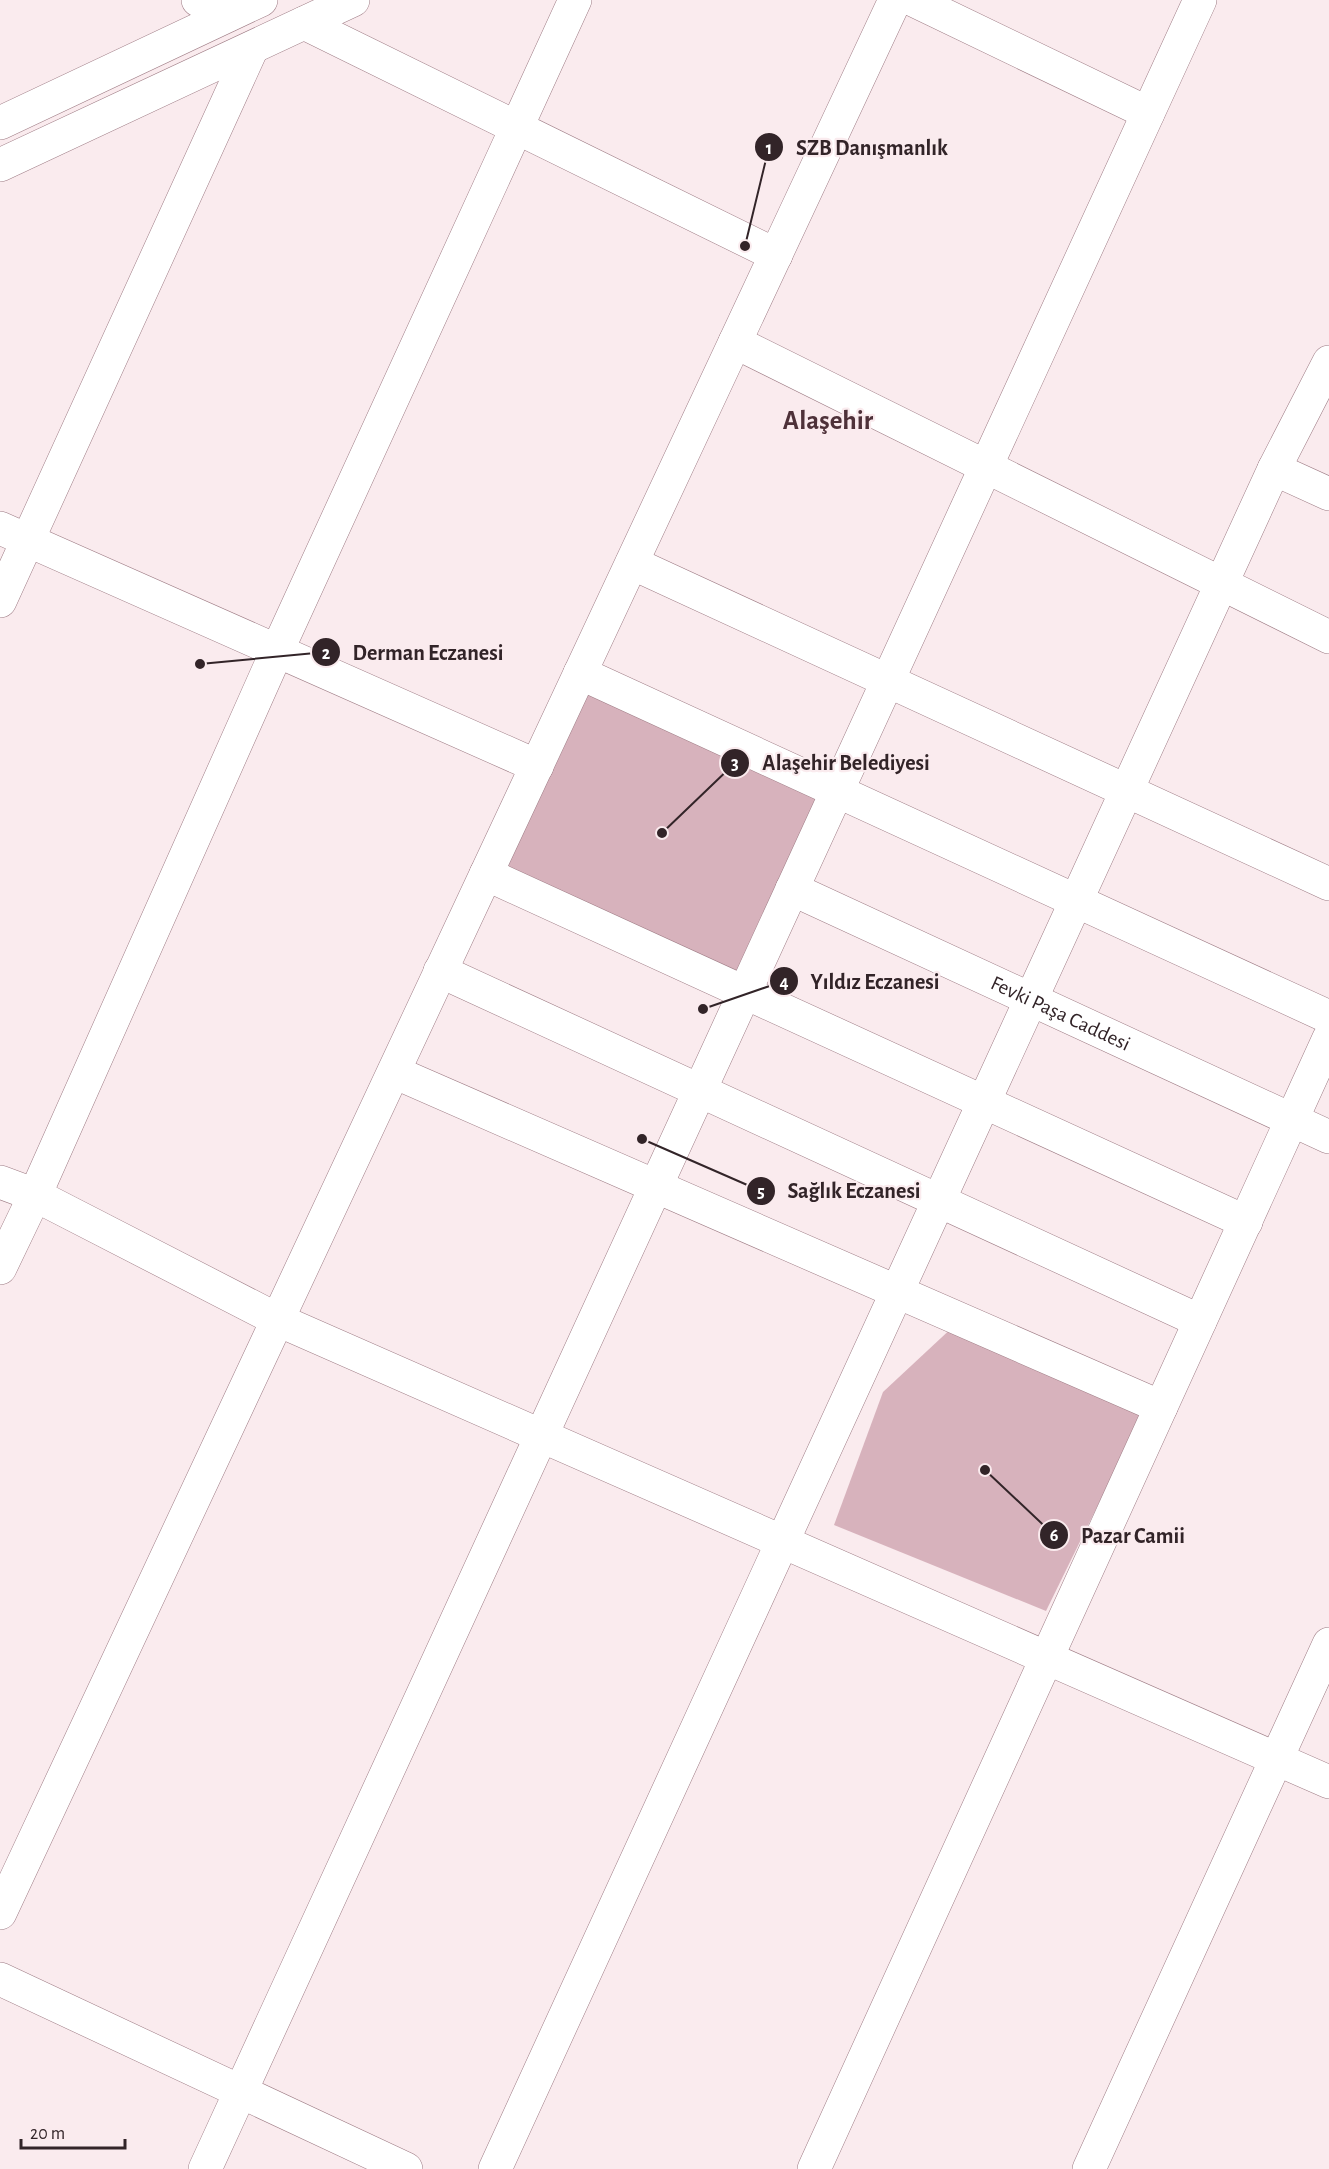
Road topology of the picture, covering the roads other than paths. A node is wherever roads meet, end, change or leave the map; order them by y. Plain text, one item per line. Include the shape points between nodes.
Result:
1 (198, 0) edge
2 (261, 0) edge
3 (353, 0) edge
4 (575, 0) edge
5 (895, 0) edge
6 (913, 0) edge
7 (1200, 0) edge
8 (228, 15) junction
9 (304, 23) junction
10 (252, 48) junction
11 (1148, 114) junction
12 (0, 123) edge
13 (517, 127) junction
14 (0, 165) edge
15 (776, 255) junction
16 (735, 342) junction
17 (1329, 362) edge
18 (986, 466) junction
19 (1274, 469) junction
20 (1329, 494) edge
21 (14, 534) edge
22 (632, 563) junction
23 (1222, 584) junction
24 (0, 601) edge
25 (1329, 637) edge
26 (277, 651) junction
27 (580, 673) junction
28 (887, 681) junction
29 (537, 766) junction
30 (837, 791) junction
31 (1127, 791) junction
32 (486, 874) junction
33 (1329, 884) edge
34 (792, 889) junction
35 (1076, 901) junction
36 (440, 971) junction
37 (745, 992) junction
38 (1032, 1000) junction
39 (1329, 1017) edge
40 (1329, 1038) edge
41 (394, 1072) junction
42 (700, 1090) junction
43 (984, 1102) junction
44 (1292, 1120) junction
45 (1329, 1137) edge
46 (0, 1182) edge
47 (656, 1186) junction
48 (34, 1195) junction
49 (939, 1201) junction
50 (1245, 1222) junction
51 (0, 1268) edge
52 (897, 1292) junction
53 (278, 1320) junction
54 (1200, 1321) junction
55 (1161, 1407) junction
56 (541, 1436) junction
57 (783, 1542) junction
58 (1329, 1644) edge
59 (1047, 1658) junction
60 (1276, 1759) junction
61 (1329, 1782) edge
62 (0, 1913) edge
63 (0, 1979) edge
64 (241, 2091) junction
65 (205, 2169) edge
66 (406, 2169) edge
67 (495, 2169) edge
68 (814, 2169) edge
69 (1089, 2169) edge

1 - 8 street
2 - 8 street
3 - 9 street
4 - 13 street
5 - 15 street
6 - 11 street
7 - 11 street
8 - 12 street
9 - 10 street
9 - 13 street
10 - 14 street
10 - 21 street
11 - 18 street
13 - 15 street
13 - 26 street
15 - 16 street
16 - 18 street
16 - 22 street
17 - 19 street
18 - 23 street
18 - 28 street
19 - 20 street
19 - 23 street
21 - 24 street
21 - 26 street
22 - 27 street
22 - 28 street
23 - 25 street
23 - 31 street
26 - 29 street
26 - 48 street
27 - 29 street
27 - 30 street
28 - 30 street
28 - 31 street
29 - 32 street
30 - 34 street
30 - 35 street
31 - 33 street
31 - 35 street
32 - 36 street
32 - 37 street
34 - 37 street
34 - 38 street, Fevki Paşa Caddesi
35 - 38 street
35 - 39 street
36 - 41 street
36 - 42 street
37 - 42 street
37 - 43 street
38 - 43 street
38 - 44 street, Fevki Paşa Caddesi
40 - 44 street
41 - 47 street
41 - 53 street
42 - 47 street
42 - 49 street
43 - 49 street
43 - 50 street
44 - 45 street, Fevki Paşa Caddesi
44 - 50 street
46 - 48 street
47 - 52 street
47 - 56 street
48 - 51 street
48 - 53 street
49 - 52 street
49 - 54 street
50 - 54 street
52 - 55 street
52 - 57 street
53 - 56 street
53 - 62 street
54 - 55 street
55 - 59 street
56 - 57 street
56 - 64 street
57 - 59 street
57 - 67 street
58 - 60 street
59 - 60 street
59 - 68 street
60 - 61 street
60 - 69 street
63 - 64 street
64 - 65 street
64 - 66 street

